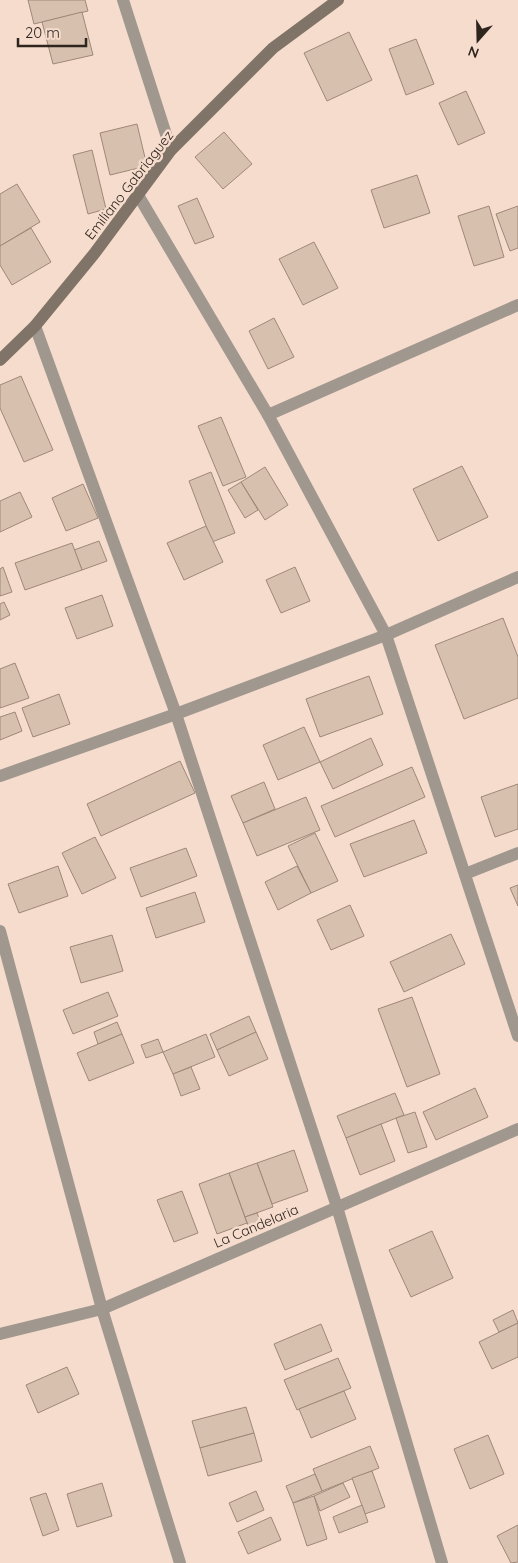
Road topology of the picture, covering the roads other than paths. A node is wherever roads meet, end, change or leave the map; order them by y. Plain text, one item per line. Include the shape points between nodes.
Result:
1 (123, 0) edge
2 (338, 0) edge
3 (171, 150) junction
4 (138, 196) junction
5 (518, 305) edge
6 (35, 326) junction
7 (0, 360) edge
8 (268, 415) junction
9 (518, 577) edge
10 (386, 634) junction
11 (176, 714) junction
12 (0, 776) edge
13 (518, 853) edge
14 (465, 874) junction
15 (0, 931) edge
16 (518, 1036) edge
17 (518, 1129) edge
18 (337, 1207) junction
19 (102, 1309) junction
20 (0, 1334) edge
21 (180, 1563) edge
22 (442, 1563) edge

1 - 3 street
2 - 3 main road, Emiliano Gabriaguez via 273,48
3 - 4 main road, Emiliano Gabriaguez
4 - 6 main road, Emiliano Gabriaguez
4 - 8 street
5 - 8 street
6 - 7 main road, Emiliano Gabriaguez
6 - 11 street
8 - 10 street
9 - 10 street
10 - 11 street
10 - 14 street
11 - 12 street
11 - 18 street
13 - 14 street
14 - 16 street
15 - 19 street
17 - 18 street, La Candelaria
18 - 19 street, La Candelaria
18 - 22 street
19 - 20 street, La Candelaria
19 - 21 street

